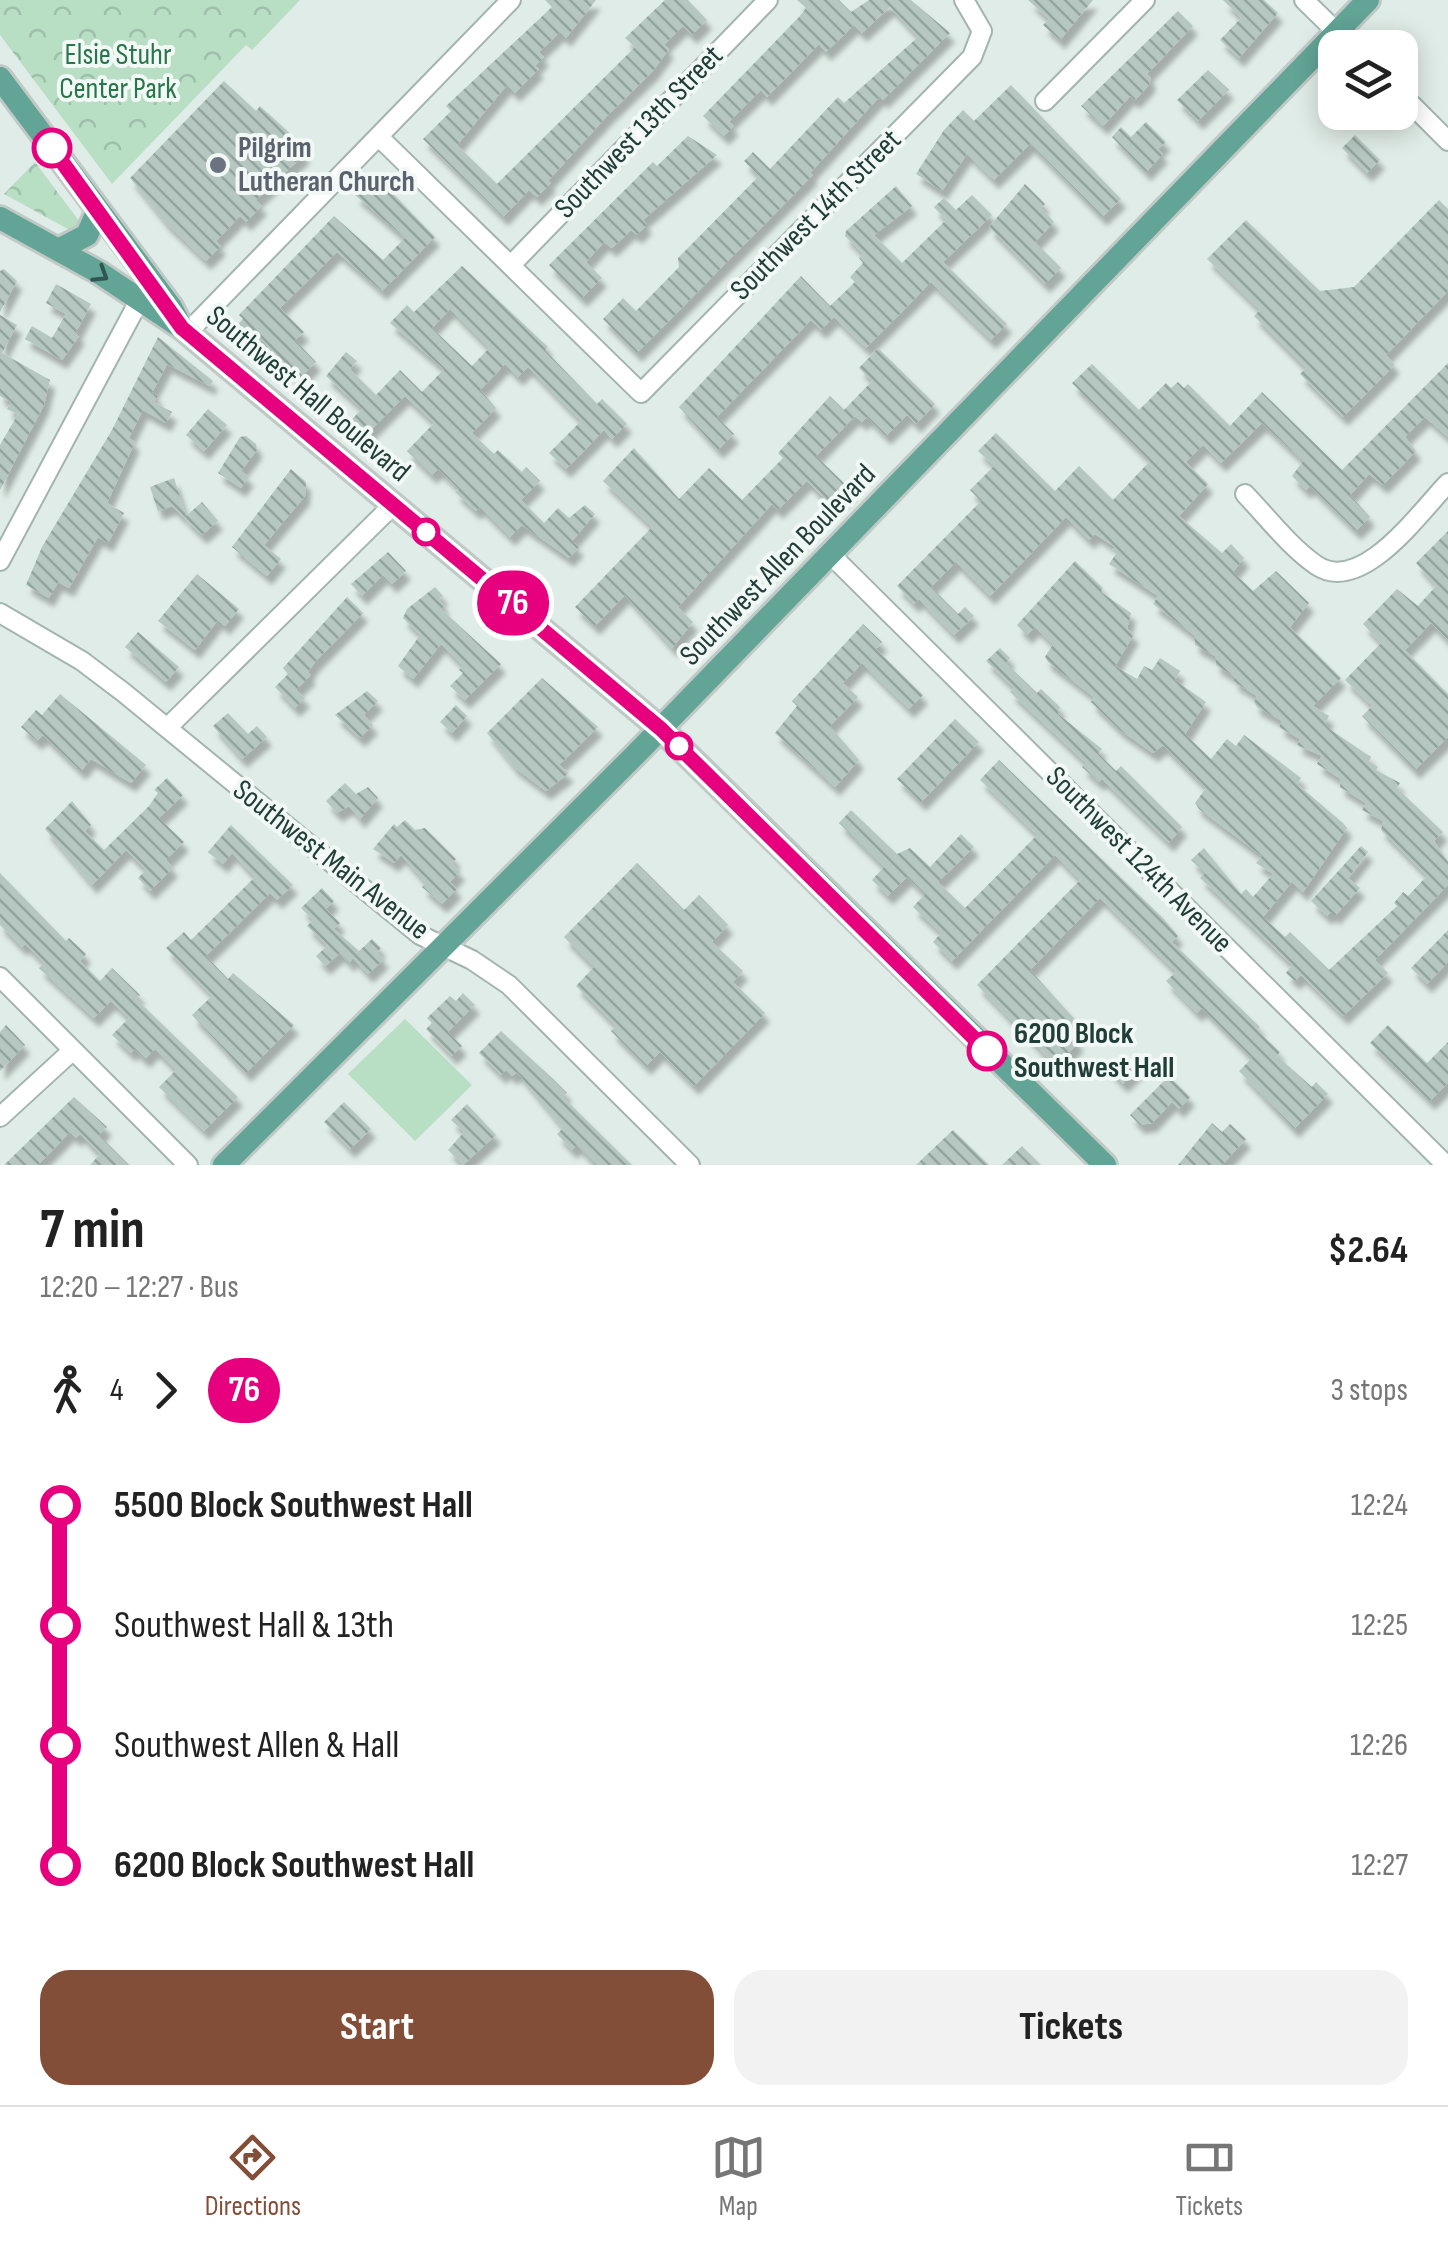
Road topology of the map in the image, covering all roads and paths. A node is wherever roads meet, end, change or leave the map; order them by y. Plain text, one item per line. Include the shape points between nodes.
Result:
1 (511, 0) edge
2 (768, 0) edge
3 (964, 0) edge
4 (1145, 0) edge
5 (1304, 0) edge
6 (1368, 0) edge
7 (1335, 30) edge
8 (1351, 30) edge
9 (1318, 67) edge
10 (0, 78) edge
11 (1046, 101) dead end
12 (1418, 111) edge
13 (379, 136) junction
14 (1448, 141) edge
15 (98, 210) junction
16 (0, 218) edge
17 (58, 250) junction
18 (511, 265) junction
19 (139, 301) junction
20 (185, 330) junction
21 (1448, 483) edge
22 (1244, 494) dead end
23 (393, 506) junction
24 (831, 555) junction
25 (0, 561) edge
26 (0, 613) edge
27 (167, 728) junction
28 (661, 729) junction
29 (444, 946) junction
30 (0, 977) edge
31 (72, 1051) junction
32 (0, 1117) edge
33 (188, 1165) edge
34 (224, 1165) edge
35 (690, 1165) edge
36 (1105, 1165) edge
37 (1446, 1165) edge

1 - 13 street
2 - 18 street, Southwest 13th Street
3 - 18 street, Southwest 14th Street via 982,31 972,58 641,393
4 - 11 street
5 - 7 street
6 - 8 main road, Southwest Allen Boulevard
9 - 24 main road, Southwest Allen Boulevard
10 - 15 main road, Southwest Hall Boulevard
12 - 14 street
13 - 18 street
13 - 20 street
15 - 17 main road via 86,235
15 - 20 main road, Southwest Hall Boulevard
16 - 17 main road
17 -> 19 main road
19 - 20 main road
19 - 25 street
20 - 23 main road, Southwest Hall Boulevard
21 - 22 street via 1372,560 1337,574 1314,564
23 - 27 street
23 - 28 main road, Southwest Hall Boulevard
24 - 28 main road, Southwest Allen Boulevard
24 - 37 street, Southwest 124th Avenue
26 - 27 street, Southwest Main Avenue via 82,661
27 - 29 street, Southwest Main Avenue via 406,924
28 - 29 main road, Southwest Allen Boulevard
28 - 36 main road, Southwest Hall Boulevard
29 - 34 main road, Southwest Allen Boulevard
29 - 35 street, Southwest Main Avenue via 509,985
30 - 31 street
31 - 32 street
31 - 33 street

